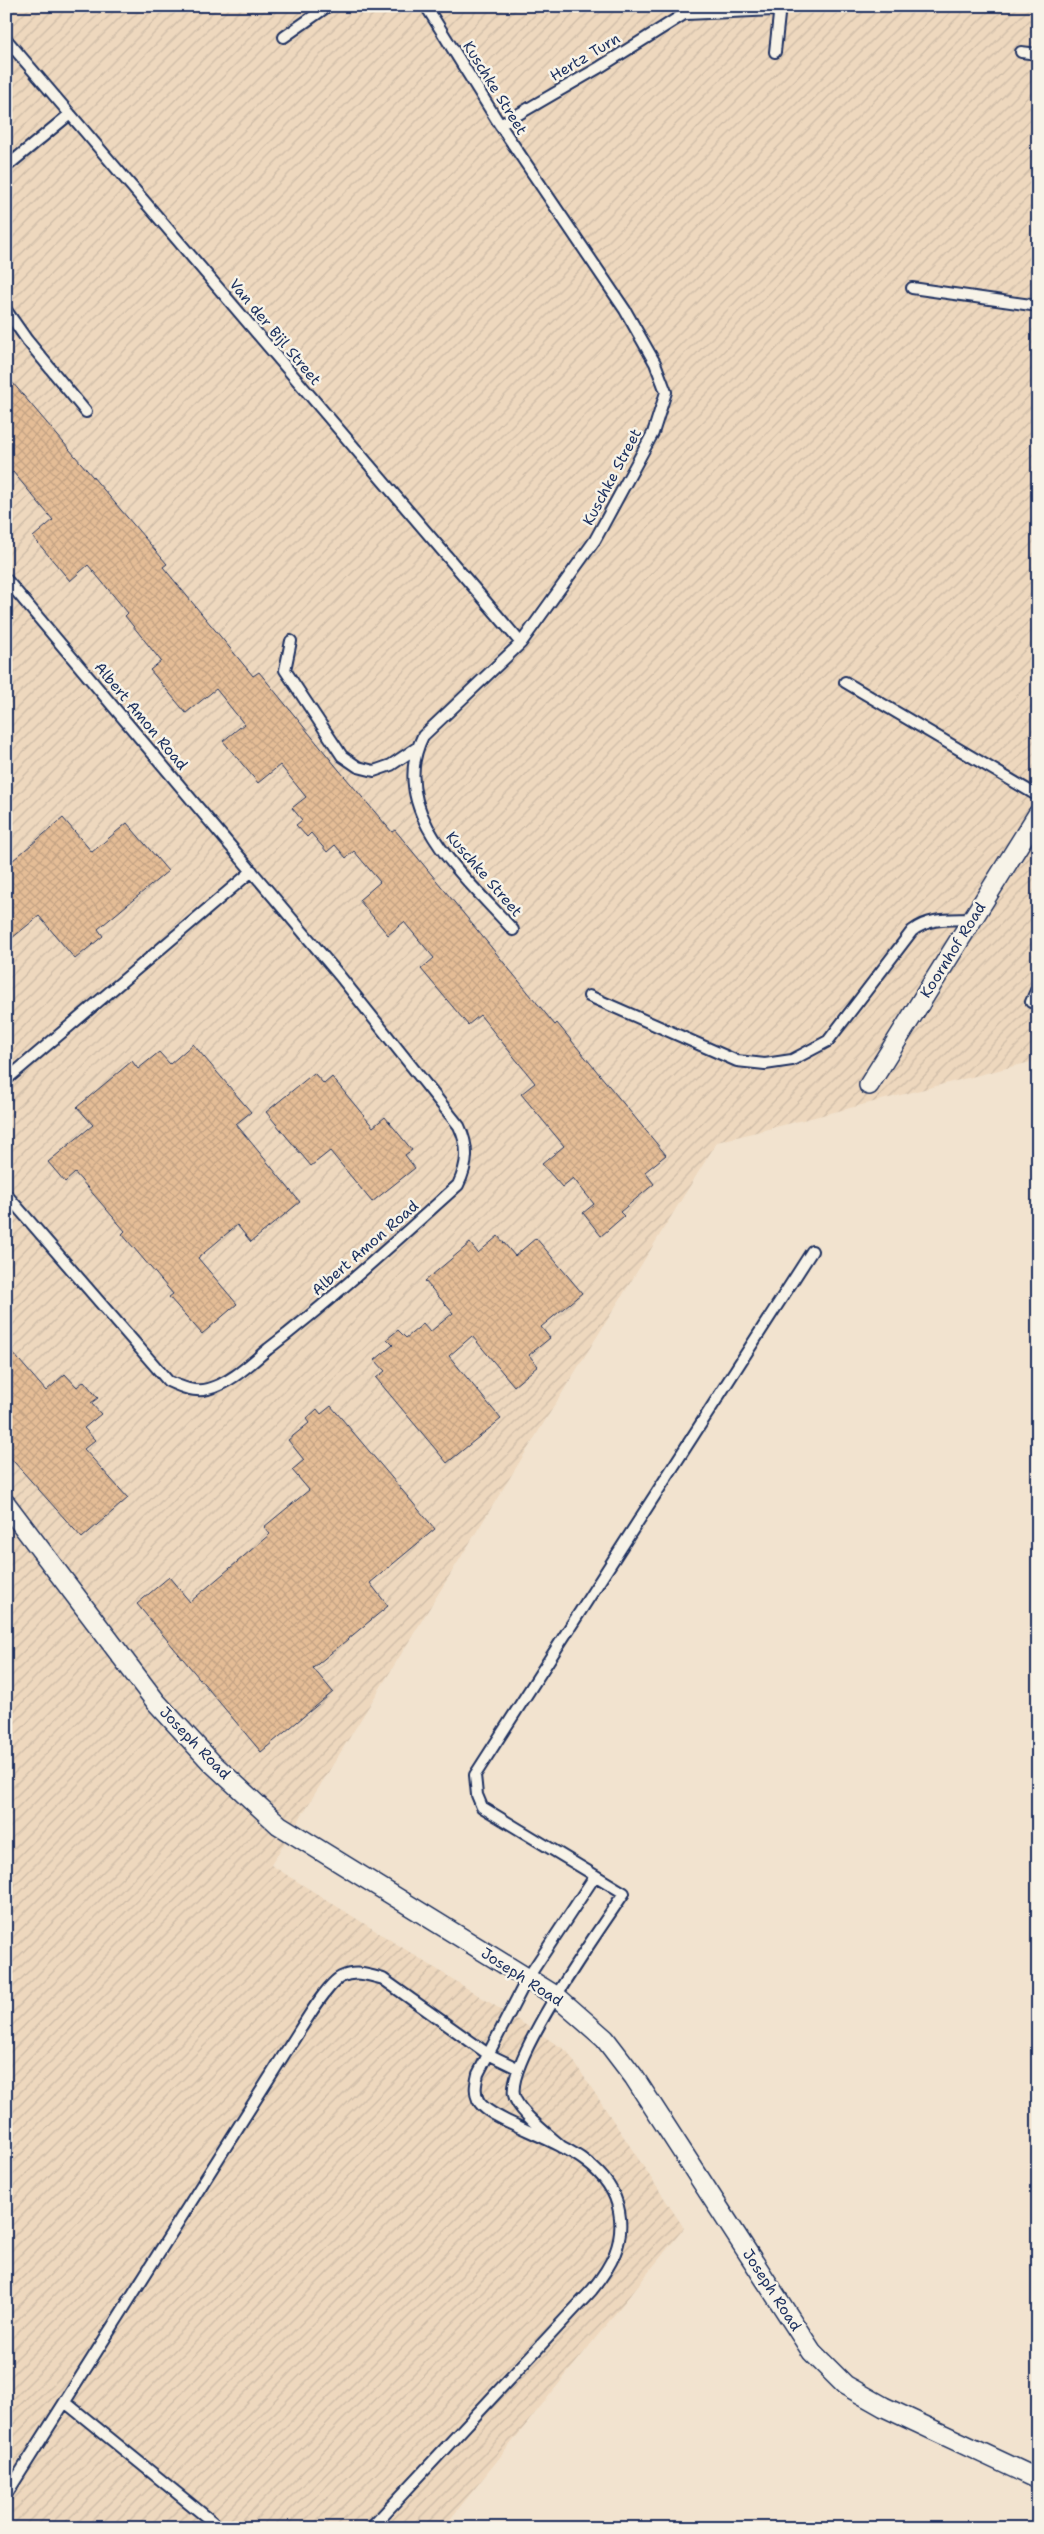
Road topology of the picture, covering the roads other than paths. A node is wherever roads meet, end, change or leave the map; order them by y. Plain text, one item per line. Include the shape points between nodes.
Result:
1 (328, 6) edge
2 (426, 6) edge
3 (696, 6) edge
4 (685, 14) junction
5 (284, 37) dead end
6 (6, 39) edge
7 (775, 52) dead end
8 (1021, 52) dead end
9 (1038, 54) edge
10 (70, 114) junction
11 (500, 125) junction
12 (6, 167) edge
13 (912, 288) dead end
14 (1038, 306) edge
15 (6, 310) edge
16 (86, 412) dead end
17 (6, 579) edge
18 (290, 641) dead end
19 (522, 643) junction
20 (845, 682) dead end
21 (418, 747) junction
22 (1038, 796) edge
23 (1038, 814) edge
24 (252, 871) junction
25 (972, 919) junction
26 (513, 930) dead end
27 (1038, 986) edge
28 (589, 996) dead end
29 (1031, 1002) dead end
30 (6, 1080) edge
31 (869, 1085) dead end
32 (6, 1194) edge
33 (812, 1251) dead end
34 (6, 1504) edge
35 (594, 1876) junction
36 (527, 1979) junction
37 (556, 1996) junction
38 (488, 2054) junction
39 (517, 2068) junction
40 (562, 2147) junction
41 (66, 2402) junction
42 (1038, 2479) edge
43 (6, 2495) edge
44 (220, 2528) edge
45 (371, 2528) edge

1 - 5 lane
2 - 11 lane, Kuschke Street
3 - 4 lane, Hertz Turn
4 - 7 lane via 775,10 779,15
4 - 11 lane, Hertz Turn
6 - 10 lane, Van der Bijl Street
8 - 9 lane
10 - 12 lane
10 - 19 lane, Van der Bijl Street
11 - 19 lane, Kuschke Street via 625,310 655,363 666,392 653,433 596,540
13 - 14 lane
15 - 16 lane
17 - 24 lane, Albert Amon Road
18 - 21 lane via 285,670 342,756 358,768 374,772
19 - 21 lane, Kuschke Street via 423,736
20 - 22 lane
21 - 26 lane, Kuschke Street via 412,772 427,829
23 - 25 street, Koornhof Road
24 - 30 lane
24 - 32 lane, Albert Amon Road via 458,1126 466,1140 467,1155 458,1185 290,1332 228,1381 207,1390 186,1389 168,1381
25 - 28 lane via 934,920 912,931 828,1041 792,1060 765,1064 737,1061
25 - 31 street, Koornhof Road
27 - 29 lane
33 - 35 lane via 476,1775 476,1795 482,1807
34 - 36 street, Joseph Road via 156,1702 211,1762 279,1825
35 - 36 lane
35 - 37 lane via 624,1893
36 - 37 street, Joseph Road
36 - 38 lane
37 - 39 lane
37 - 42 street, Joseph Road via 604,2038 634,2077 812,2352 853,2390
38 - 39 lane
38 - 40 lane via 475,2088 479,2101 497,2116
38 - 41 lane via 383,1979 365,1974 340,1978 328,1989 286,2053
39 - 40 lane via 514,2095 518,2106
40 - 45 lane via 590,2164 613,2190 621,2221 616,2254 592,2290
41 - 43 lane
41 - 44 lane

